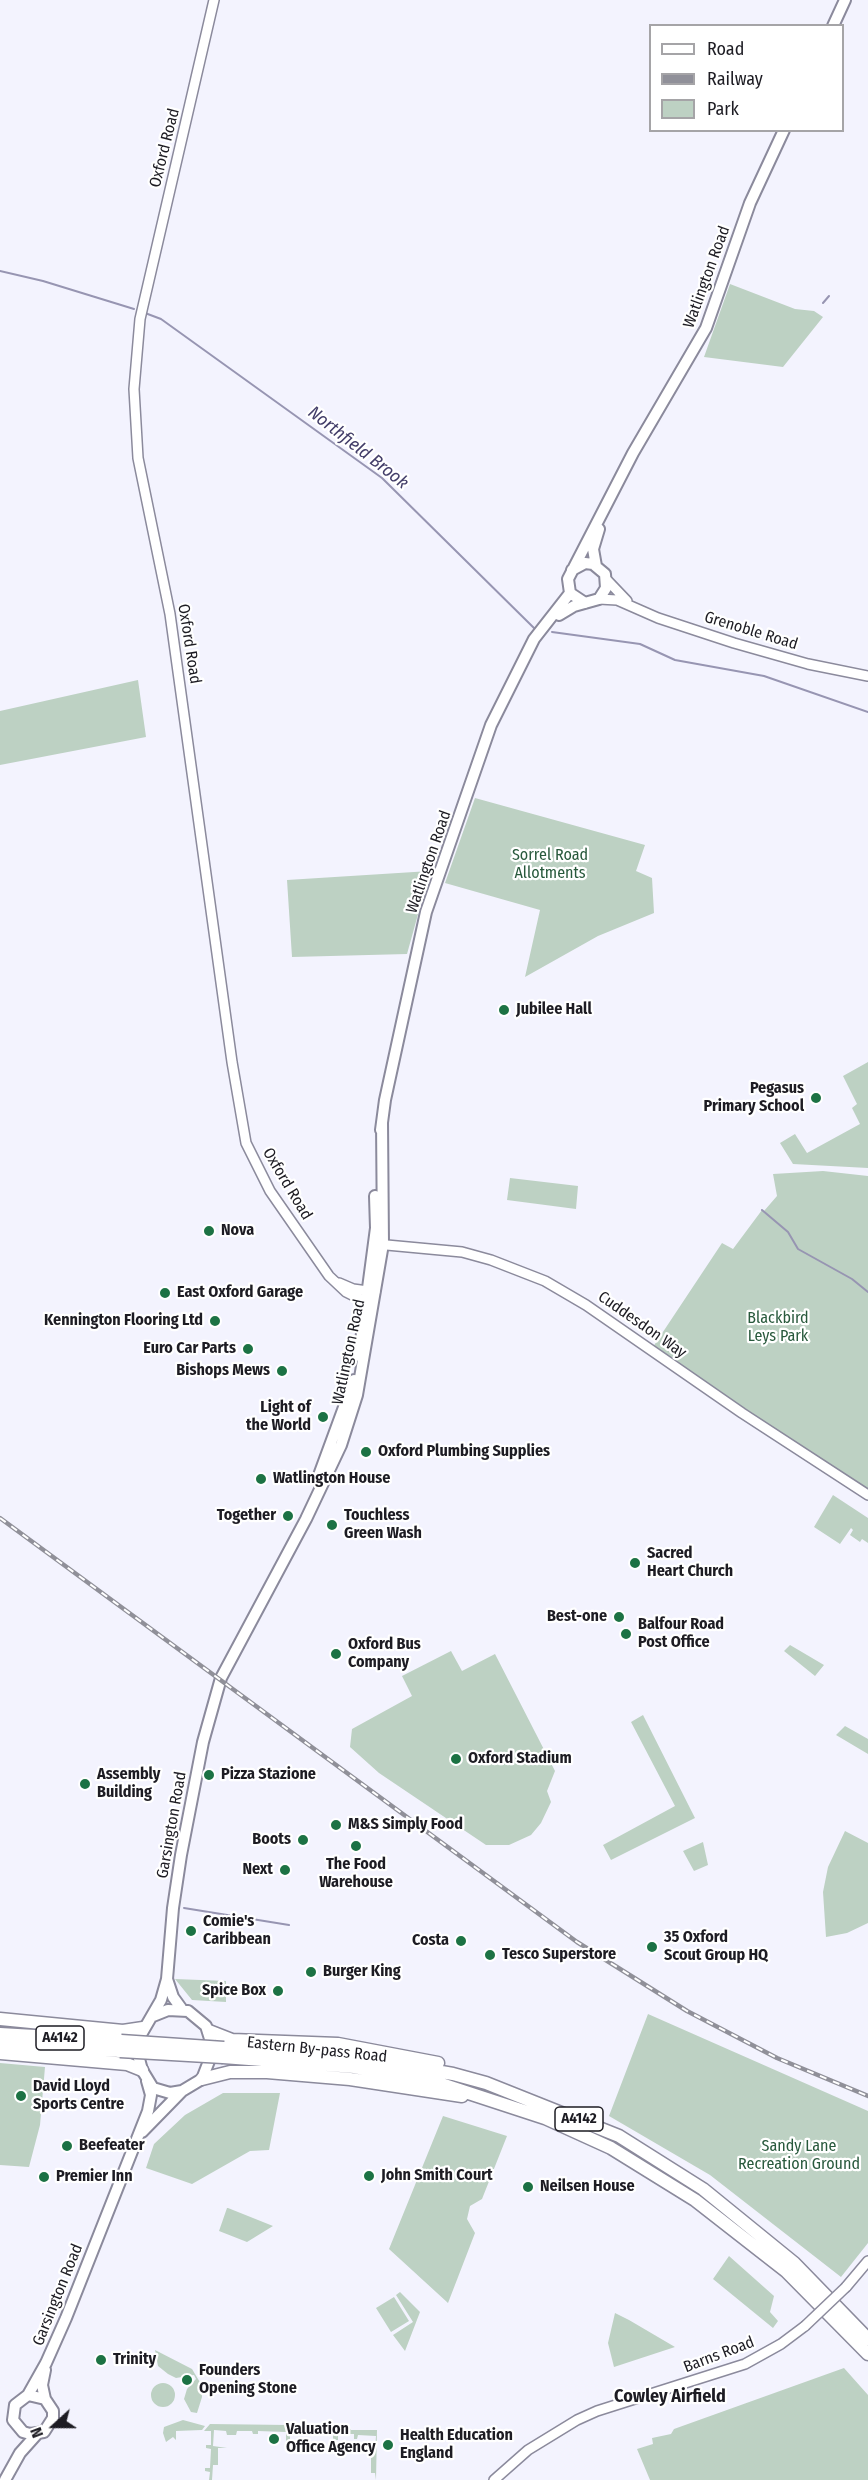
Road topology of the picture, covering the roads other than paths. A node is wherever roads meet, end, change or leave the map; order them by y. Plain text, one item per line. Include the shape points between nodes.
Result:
1 (214, 0) edge
2 (845, 0) edge
3 (834, 24) edge
4 (783, 132) edge
5 (614, 492) junction
6 (596, 566) junction
7 (572, 571) junction
8 (606, 579) junction
9 (570, 593) junction
10 (599, 599) junction
11 (585, 603) junction
12 (629, 604) junction
13 (544, 626) junction
14 (868, 676) edge
15 (378, 1244) junction
16 (330, 1276) junction
17 (372, 1292) junction
18 (370, 1304) junction
19 (868, 1494) edge
20 (221, 1678) joint
21 (167, 1979) junction
22 (181, 2008) junction
23 (153, 2016) junction
24 (0, 2019) edge
25 (143, 2028) junction
26 (209, 2031) junction
27 (0, 2034) edge
28 (0, 2043) edge
29 (120, 2046) junction
30 (223, 2052) junction
31 (0, 2053) edge
32 (144, 2075) junction
33 (202, 2079) junction
34 (486, 2083) junction
35 (182, 2091) junction
36 (481, 2095) junction
37 (136, 2139) junction
38 (868, 2261) edge
39 (868, 2339) edge
40 (868, 2354) edge
41 (46, 2363) junction
42 (28, 2395) junction
43 (45, 2398) junction
44 (23, 2432) junction
45 (37, 2434) junction
46 (20, 2452) junction
47 (5, 2480) edge
48 (494, 2480) edge

1 - 16 street, Oxford Road via 140,320 135,434 173,636 246,1143 270,1191
2 - 3 main road
4 - 5 main road, Watlington Road via 750,203 706,328
5 - 6 main road, Watlington Road via 593,549
5 - 7 main road, Watlington Road
6 - 7 main road via 585,563
6 - 8 main road
7 - 9 main road via 568,579
8 - 10 main road
8 - 12 street, Grenoble Road
9 - 11 main road
9 - 13 main road, Watlington Road
10 - 11 main road
10 - 12 street, Grenoble Road
11 - 13 main road, Watlington Road
12 - 14 street, Grenoble Road via 658,618 734,643
13 - 15 main road, Watlington Road via 495,715 436,880 417,951 382,1122
15 - 17 main road, Watlington Road
15 - 19 street, Cuddesdon Way via 462,1252 550,1284
16 - 17 street, Oxford Road via 353,1289
16 - 18 street, Oxford Road via 338,1287
17 - 18 main road, Watlington Road
18 - 20 main road, Watlington Road via 350,1393 294,1540
20 - 21 main road, Garsington Road via 203,1742 183,1844
21 - 22 main road
21 - 23 main road
22 - 23 main road
22 - 26 main road via 198,2016
23 - 25 main road
24 - 25 highway via 123,2031
25 - 32 main road via 138,2055
26 - 33 main road via 209,2061
26 - 34 highway via 232,2040 338,2044 381,2051 471,2072
27 - 29 highway, Eastern By-pass Road / A4142
28 - 29 highway, Eastern By-pass Road / A4142
29 - 30 highway, Eastern By-pass Road / A4142, bridge
30 - 34 highway, Eastern By-pass Road / A4142 via 354,2057
30 - 36 highway, Eastern By-pass Road / A4142 via 354,2067
31 - 32 highway via 126,2064
32 - 35 main road via 161,2092
32 - 37 main road, Garsington Road via 151,2095
33 - 35 main road
33 - 36 highway via 230,2072 267,2072 350,2079 469,2097
34 - 39 highway, Eastern By-pass Road / A4142 via 619,2136 703,2189 794,2263
35 - 37 main road
36 - 40 highway, Eastern By-pass Road / A4142 via 611,2148 695,2200 786,2271
37 - 41 main road, Garsington Road
38 - 48 street, Barns Road, bridge via 805,2326 762,2355 730,2370 577,2420 528,2450
41 - 42 main road
41 - 43 main road via 42,2385
42 - 43 main road
42 - 44 main road via 15,2404 12,2412
43 - 45 main road via 53,2418 50,2426
44 - 45 main road
44 - 46 main road
45 - 46 main road
46 - 47 main road

